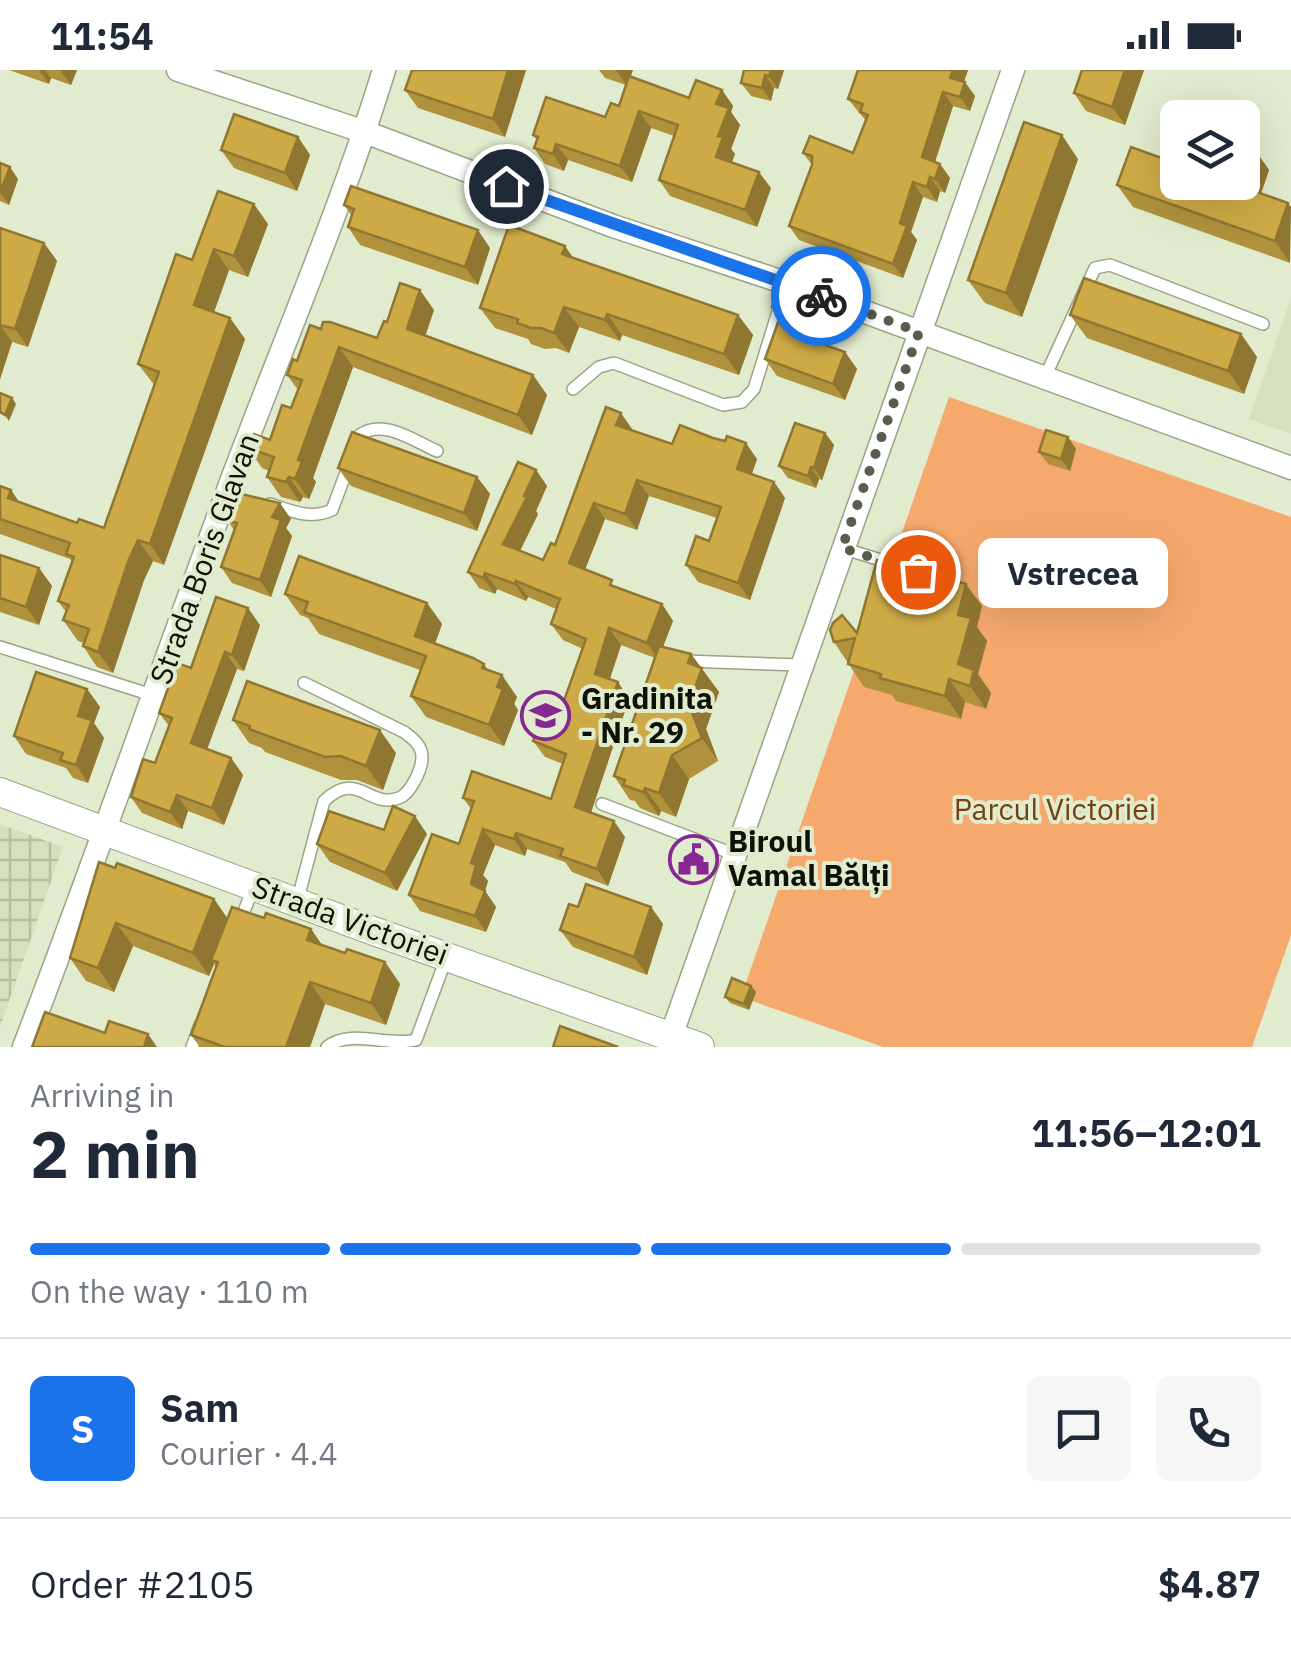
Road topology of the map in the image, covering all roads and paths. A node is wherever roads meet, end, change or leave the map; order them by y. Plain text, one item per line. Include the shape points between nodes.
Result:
1 (178, 70) edge
2 (384, 70) edge
3 (1012, 70) edge
4 (365, 132) junction
5 (786, 284) junction
6 (1263, 324) dead end
7 (919, 332) junction
8 (1045, 377) junction
9 (573, 389) dead end
10 (438, 451) dead end
11 (1291, 468) edge
12 (260, 501) edge
13 (842, 548) junction
14 (938, 577) edge
15 (0, 647) edge
16 (672, 660) edge
17 (800, 665) junction
18 (304, 682) dead end
19 (154, 696) junction
20 (0, 792) edge
21 (602, 804) dead end
22 (107, 831) junction
23 (736, 855) junction
24 (254, 886) junction
25 (297, 902) junction
26 (233, 940) edge
27 (447, 956) junction
28 (206, 1011) edge
29 (670, 1039) junction
30 (417, 1044) edge
31 (24, 1047) edge
32 (192, 1047) edge
33 (327, 1047) edge
34 (700, 1047) edge

1 - 4 street
2 - 4 street, Strada Boris Glavan
3 - 7 street
4 - 5 street
4 - 19 street, Strada Boris Glavan via 236,493
5 - 7 street
5 - 9 lane via 754,389 742,402 723,405 614,363
6 - 8 lane via 1110,265 1094,268
7 - 8 street
7 - 13 street
8 - 11 street
10 - 12 lane via 379,426 368,429 360,434 332,510 309,516
13 - 14 lane
13 - 17 street
15 - 19 lane
16 - 17 lane
17 - 23 street
18 - 25 lane via 404,732 422,757 409,791 399,798 351,787 324,801
19 - 22 street, Strada Boris Glavan
20 - 22 street, Strada Victoriei
21 - 23 lane
22 - 24 street, Strada Victoriei
22 - 31 street, Strada Boris Glavan
23 - 29 street
24 - 25 street, Strada Victoriei
24 - 26 lane
25 - 27 street, Strada Victoriei
27 - 29 street, Strada Victoriei
27 - 30 lane
28 - 32 lane
29 - 34 street, Strada Victoriei
30 - 33 lane via 346,1038

